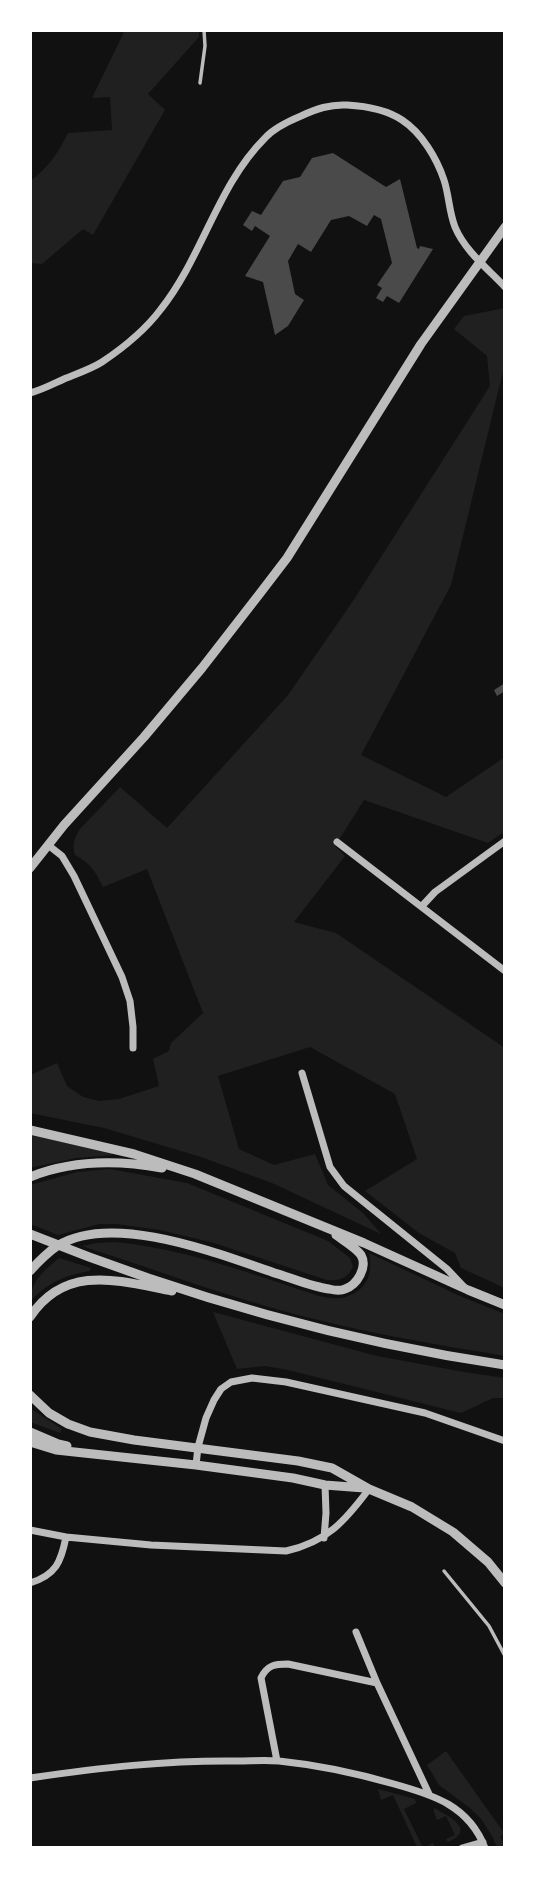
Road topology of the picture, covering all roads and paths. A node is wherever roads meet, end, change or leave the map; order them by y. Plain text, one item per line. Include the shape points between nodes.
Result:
1 (204, 30) edge
2 (200, 83) dead end
3 (30, 153) edge
4 (30, 165) edge
5 (505, 227) edge
6 (481, 261) junction
7 (505, 287) edge
8 (30, 393) edge
9 (505, 841) edge
10 (337, 842) dead end
11 (48, 845) junction
12 (30, 868) edge
13 (422, 906) junction
14 (505, 971) edge
15 (133, 1048) dead end
16 (302, 1073) dead end
17 (30, 1130) edge
18 (195, 1174) junction
19 (30, 1177) edge
20 (323, 1226) junction
21 (30, 1234) edge
22 (58, 1245) junction
23 (30, 1271) edge
24 (468, 1290) junction
25 (205, 1298) junction
26 (505, 1305) edge
27 (30, 1317) edge
28 (505, 1365) edge
29 (30, 1386) edge
30 (30, 1395) edge
31 (37, 1403) junction
32 (30, 1432) edge
33 (505, 1441) edge
34 (30, 1442) edge
35 (198, 1447) junction
36 (103, 1454) junction
37 (196, 1465) junction
38 (325, 1485) junction
39 (369, 1489) junction
40 (30, 1530) edge
41 (66, 1537) junction
42 (324, 1538) junction
43 (444, 1572) dead end
44 (30, 1583) edge
45 (505, 1583) edge
46 (356, 1632) dead end
47 (505, 1656) edge
48 (377, 1684) junction
49 (277, 1761) junction
50 (30, 1778) edge
51 (429, 1795) junction
52 (484, 1845) edge
53 (462, 1848) edge

1 - 2 lane
3 - 4 lane
5 - 6 street
6 - 7 street
6 - 8 street via 455,226 444,179 419,135 402,120 378,110 334,104 313,110 267,136 242,165 160,311 101,362
6 - 11 street via 421,344 261,592 202,668
9 - 13 street
10 - 13 street
11 - 12 street
11 - 15 street via 62,856 74,876 122,977 130,1001
13 - 14 street
16 - 24 street via 330,1167 344,1186
17 - 18 street via 134,1154
18 - 19 street via 111,1162
18 - 20 street
20 - 22 street via 363,1259 362,1272 345,1289 311,1285 157,1238 99,1233
20 - 24 street
21 - 22 street
22 - 23 street
22 - 25 street
24 - 26 street
25 - 27 street via 112,1280 82,1281 58,1289
25 - 28 street via 380,1344
29 - 31 street
30 - 31 street
31 - 35 street via 68,1424 90,1432
32 - 36 street
33 - 35 street via 425,1413 252,1378 231,1382 214,1400
34 - 36 street via 55,1450
35 - 37 street
35 - 39 street via 316,1464
36 - 37 street
37 - 38 street
38 - 39 street
38 - 42 street
39 - 42 street
39 - 45 street via 412,1507 453,1532
40 - 41 street
41 - 42 street via 286,1551
41 - 44 street via 54,1570
43 - 47 lane via 489,1626
46 - 48 street
48 - 49 street via 288,1664 264,1670 261,1678
48 - 51 street
49 - 50 street via 178,1761
49 - 51 street via 370,1777
51 - 52 street via 464,1815
52 - 53 street

